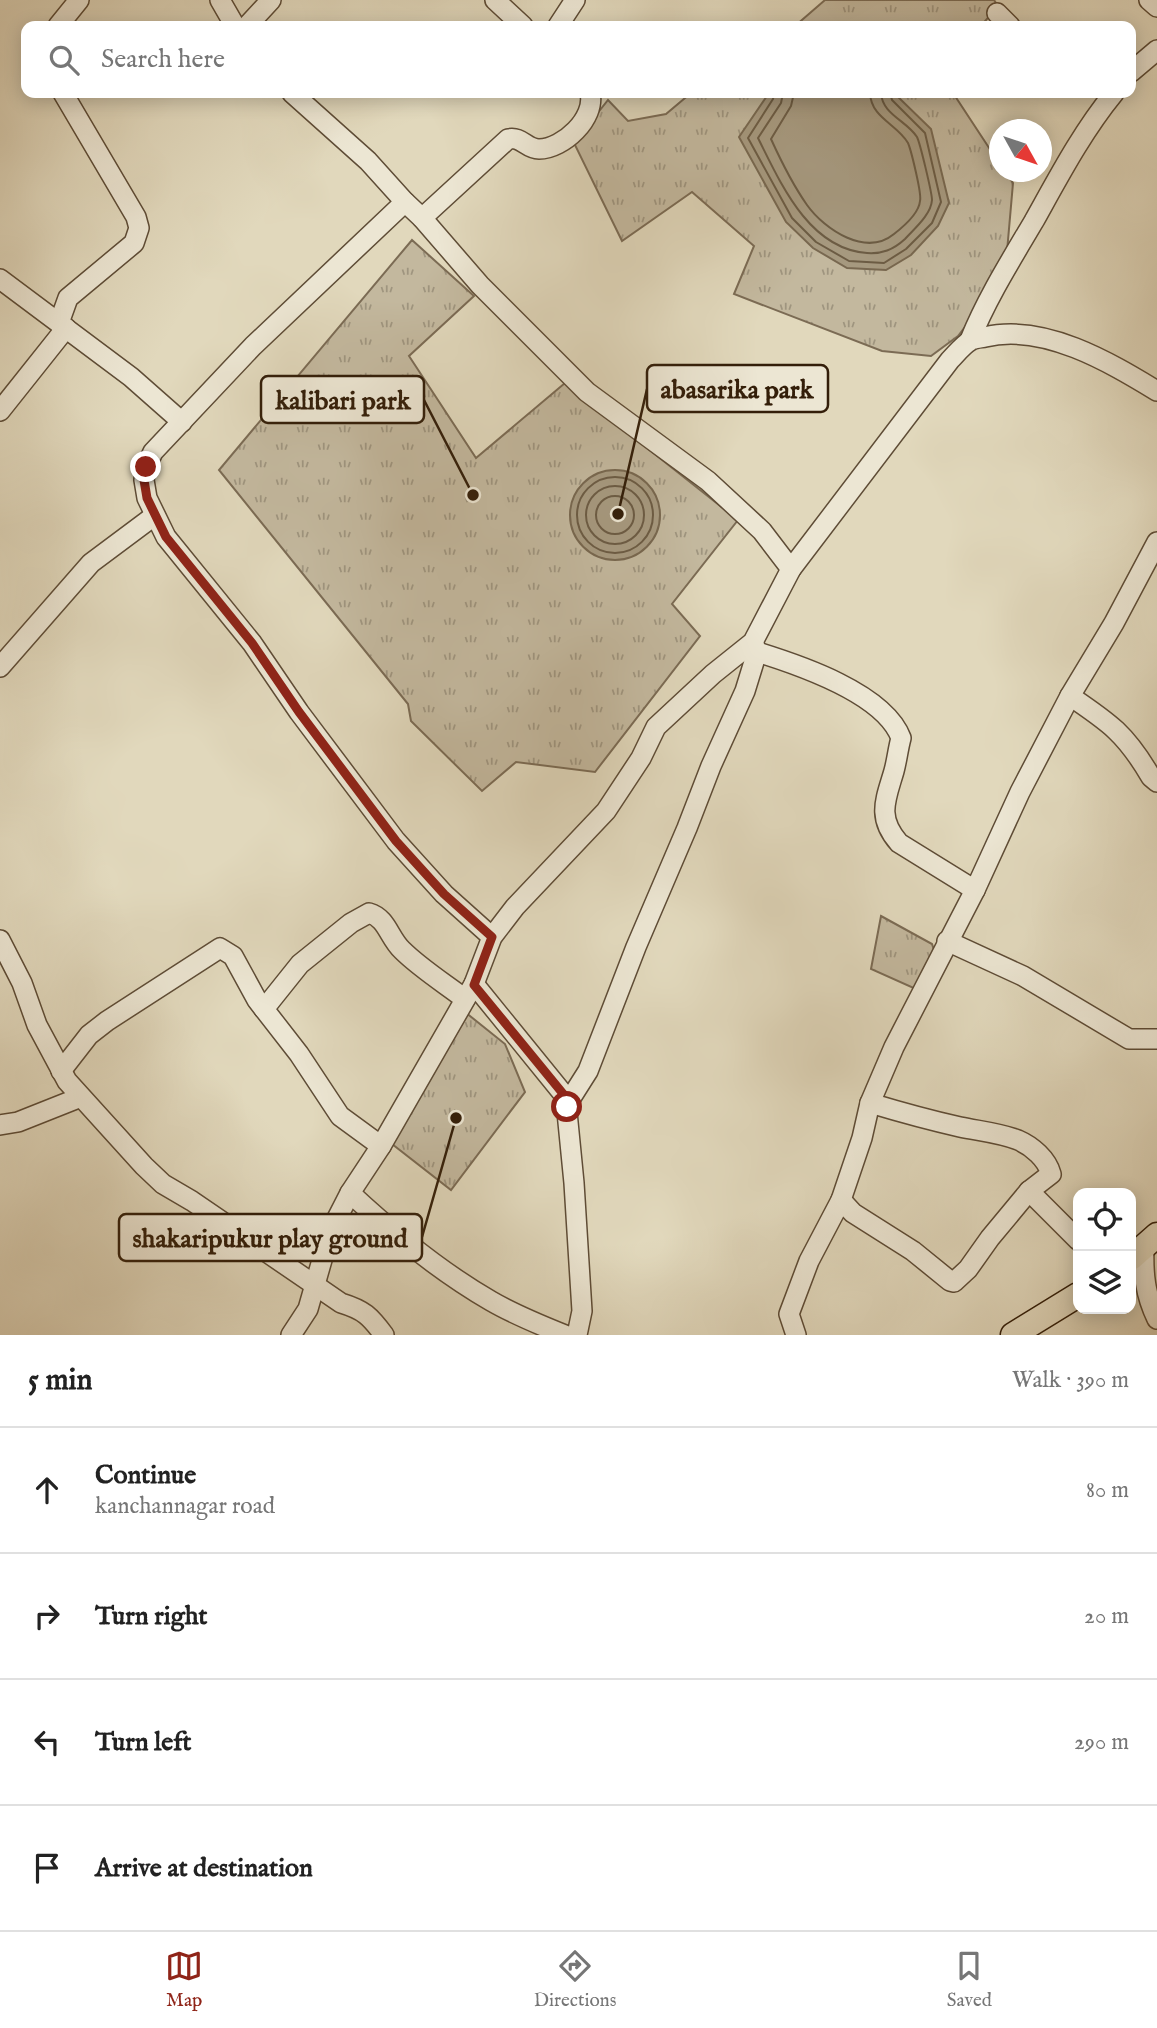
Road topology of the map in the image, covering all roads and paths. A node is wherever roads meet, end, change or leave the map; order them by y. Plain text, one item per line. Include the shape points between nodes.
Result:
1 (79, 0) edge
2 (220, 0) edge
3 (271, 0) edge
4 (495, 0) edge
5 (575, 0) edge
6 (1149, 0) edge
7 (1157, 7) edge
8 (62, 21) edge
9 (231, 21) edge
10 (252, 21) edge
11 (518, 21) edge
12 (561, 21) edge
13 (1157, 50) edge
14 (1136, 68) edge
15 (66, 98) edge
16 (298, 98) edge
17 (592, 98) edge
18 (1109, 99) edge
19 (405, 202) junction
20 (422, 218) junction
21 (0, 279) edge
22 (62, 326) junction
23 (970, 340) junction
24 (1157, 391) edge
25 (0, 411) edge
26 (182, 422) junction
27 (155, 516) junction
28 (1156, 549) edge
29 (791, 569) junction
30 (755, 647) junction
31 (0, 667) edge
32 (1070, 695) junction
33 (1157, 782) edge
34 (975, 890) junction
35 (492, 937) junction
36 (0, 940) edge
37 (947, 941) junction
38 (469, 992) junction
39 (264, 1009) junction
40 (1157, 1039) edge
41 (61, 1071) junction
42 (80, 1097) junction
43 (569, 1101) junction
44 (870, 1103) junction
45 (0, 1125) edge
46 (381, 1146) junction
47 (1029, 1191) junction
48 (350, 1194) junction
49 (841, 1199) junction
50 (1073, 1235) edge
51 (1144, 1247) edge
52 (315, 1285) junction
53 (1073, 1298) edge
54 (1157, 1319) edge
55 (291, 1335) edge
56 (384, 1335) edge
57 (565, 1335) edge
58 (578, 1335) edge
59 (796, 1335) edge
60 (1013, 1335) edge

1 - 8 street
2 - 9 street
3 - 10 street
4 - 11 street
5 - 12 street
6 - 7 street
13 - 14 street
15 - 22 street via 139,228 134,243 68,298
16 - 19 street via 368,160
17 - 20 street via 589,112 572,135 541,149 508,139
18 - 23 street via 981,313
19 - 20 street
19 - 26 street via 253,346
20 - 29 street via 480,285 587,392 708,481 762,531
21 - 22 street
22 - 25 street
22 - 26 street
23 - 24 street via 1004,333 1053,341 1119,367
23 - 29 street via 937,375
26 - 27 street via 153,452 146,467 147,498
27 - 31 street via 91,564
27 - 35 street via 166,537 252,643 396,841 444,894
28 - 32 street
29 - 30 street
30 - 34 street via 813,670 890,719 901,738 884,802 893,836
30 - 35 street via 713,674 656,727 606,811
30 - 43 street via 745,691 588,1071
32 - 33 street via 1125,737
32 - 34 street
34 - 37 street
35 - 38 street
36 - 41 street
37 - 40 street via 1023,976 1129,1039
37 - 44 street
38 - 39 street via 400,949 383,921 369,913 300,964
38 - 43 street
38 - 46 street
39 - 41 street via 233,956 220,948 107,1021 89,1035
39 - 46 street via 340,1116
41 - 42 street
42 - 45 street
42 - 52 street via 163,1184
43 - 58 street via 582,1311
44 - 47 street via 1020,1141 1035,1151 1051,1174
44 - 49 street
46 - 48 street
47 - 49 street via 954,1282 853,1213
47 - 50 street
48 - 52 street via 330,1231
48 - 57 street via 432,1263 491,1301
49 - 59 street via 809,1261 789,1314
51 - 54 street via 1143,1279
52 - 55 street via 308,1309
52 - 56 street via 341,1303 359,1308
53 - 60 main road

